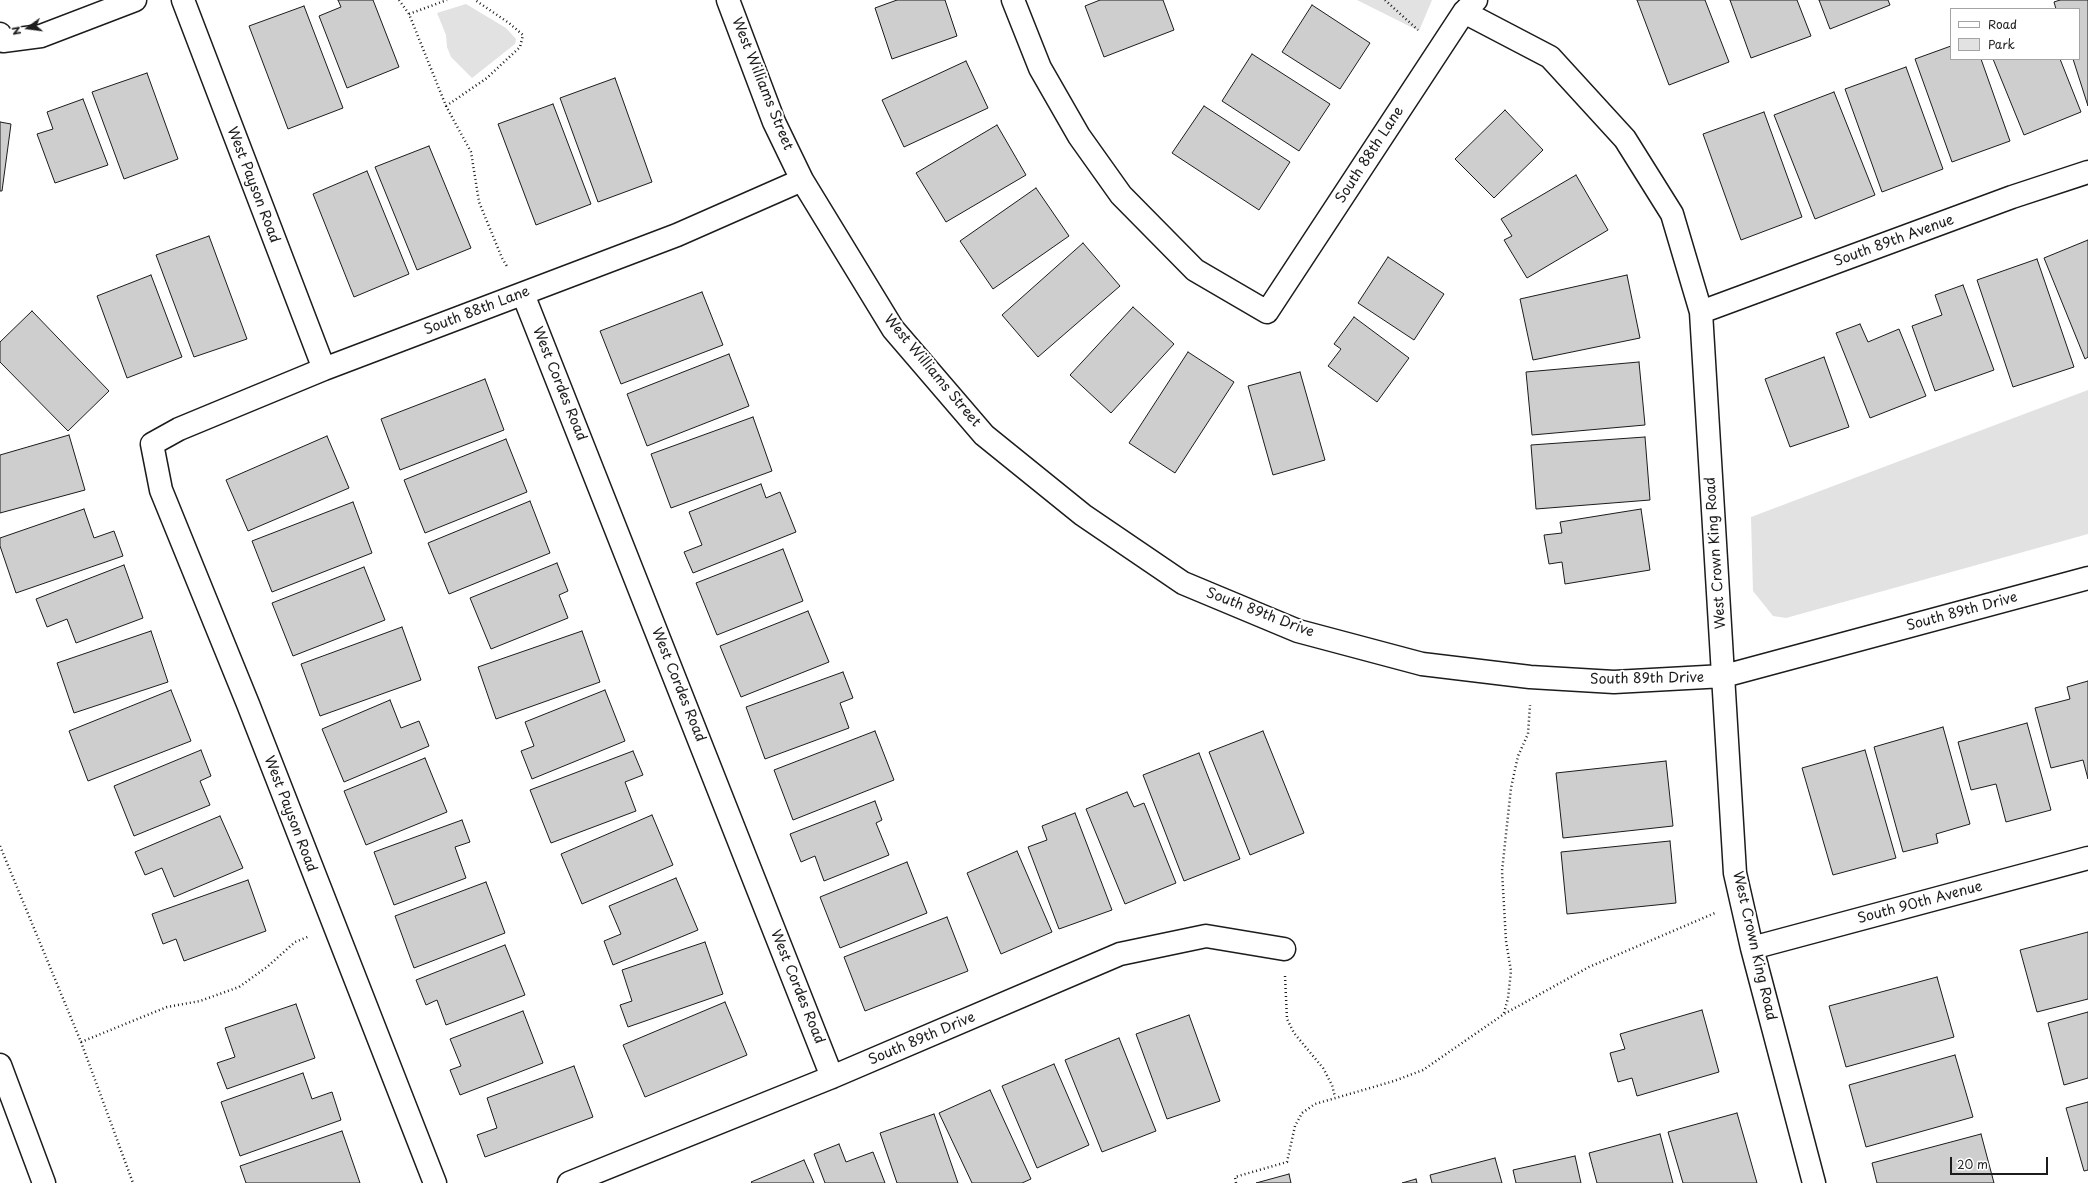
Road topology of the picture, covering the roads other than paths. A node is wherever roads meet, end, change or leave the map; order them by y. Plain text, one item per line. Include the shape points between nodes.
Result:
1 (135, 0) edge
2 (183, 0) edge
3 (728, 0) edge
4 (1013, 0) edge
5 (1470, 6) edge
6 (2, 37) edge
7 (2088, 172) edge
8 (802, 180) junction
9 (523, 294) junction
10 (1701, 312) junction
11 (324, 369) junction
12 (152, 444) joint
13 (2088, 578) edge
14 (1183, 583) joint
15 (1724, 676) junction
16 (2088, 858) edge
17 (1752, 948) junction
18 (1284, 949) road end
19 (0, 1065) edge
20 (832, 1077) junction
21 (44, 1183) edge
22 (435, 1183) edge
23 (569, 1183) edge
24 (1814, 1183) edge

1 - 6 street via 41,36
2 - 11 street, West Payson Road
3 - 8 street, West Williams Street via 774,122
4 - 5 street, South 88th Lane via 1040,68 1079,136 1121,195 1195,270 1267,312
5 - 10 street, West Crown King Road via 1550,57 1625,139 1672,214
7 - 10 street, South 89th Avenue via 2012,197
8 - 9 street, South 88th Lane via 677,235
8 - 14 street, West Williams Street via 893,329 984,435 1083,515
9 - 11 street, South 88th Lane
9 - 20 street, West Cordes Road
10 - 15 street, West Crown King Road
11 - 12 street, South 88th Lane via 179,429
12 - 22 street, West Payson Road via 161,490 248,704
13 - 15 street, South 89th Drive
14 - 15 street, South 89th Drive via 1298,631 1422,664 1530,677 1614,682
15 - 17 street, West Crown King Road via 1735,873
16 - 17 street, South 90th Avenue
17 - 24 street, West Crown King Road
18 - 20 street, South 89th Drive via 1206,936 1120,954
19 - 21 street
20 - 23 street, South 89th Drive

